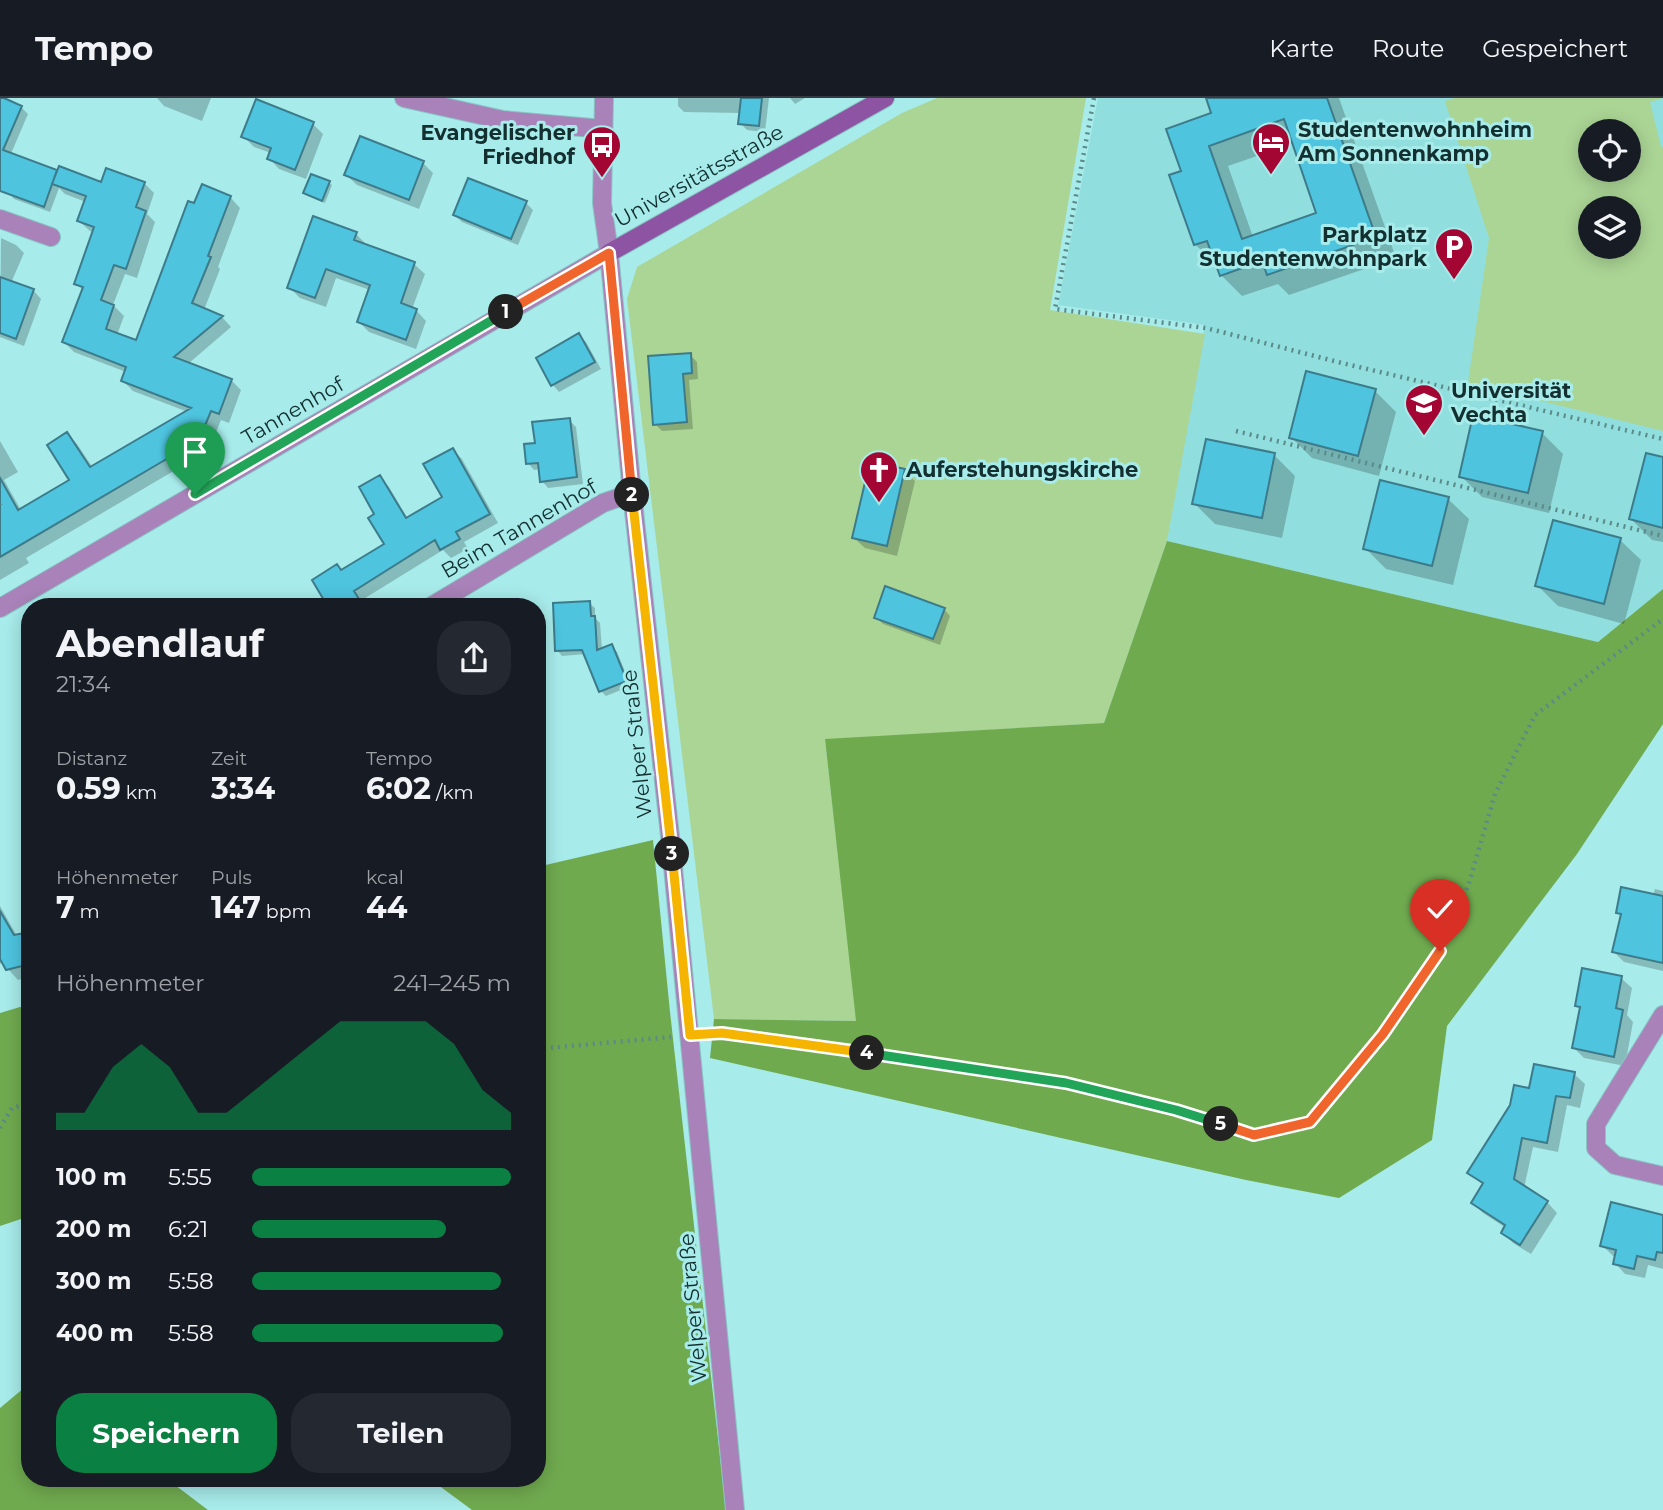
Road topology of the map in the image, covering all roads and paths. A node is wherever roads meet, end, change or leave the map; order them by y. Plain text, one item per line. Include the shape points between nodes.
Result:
1 (404, 98) edge
2 (604, 98) edge
3 (885, 98) edge
4 (1094, 98) edge
5 (603, 129) junction
6 (0, 219) edge
7 (51, 237) dead end
8 (609, 253) junction
9 (1236, 431) dead end
10 (1663, 439) edge
11 (632, 493) junction
12 (1663, 536) edge
13 (445, 598) edge
14 (0, 608) edge
15 (1663, 619) edge
16 (1663, 1015) edge
17 (690, 1035) junction
18 (546, 1048) edge
19 (21, 1106) edge
20 (0, 1128) edge
21 (1663, 1177) edge
22 (735, 1510) edge

1 - 5 street via 503,120
2 - 5 street, Welper Straße
3 - 8 street, Universitätsstraße
4 - 10 path via 1055,309 1206,328
5 - 8 street, Welper Straße via 603,203
6 - 7 street
8 - 11 street, Welper Straße
8 - 14 street, Tannenhof
9 - 12 path
11 - 13 street, Beim Tannenhof via 603,503
11 - 17 street, Welper Straße
15 - 17 path via 1535,715 1495,794 1468,886 1440,951 1383,1034 1310,1122 1254,1135 1066,1083 722,1033
16 - 21 street via 1596,1124 1597,1148 1615,1164
17 - 18 path
17 - 22 street, Welper Straße
19 - 20 path via 12,1108

